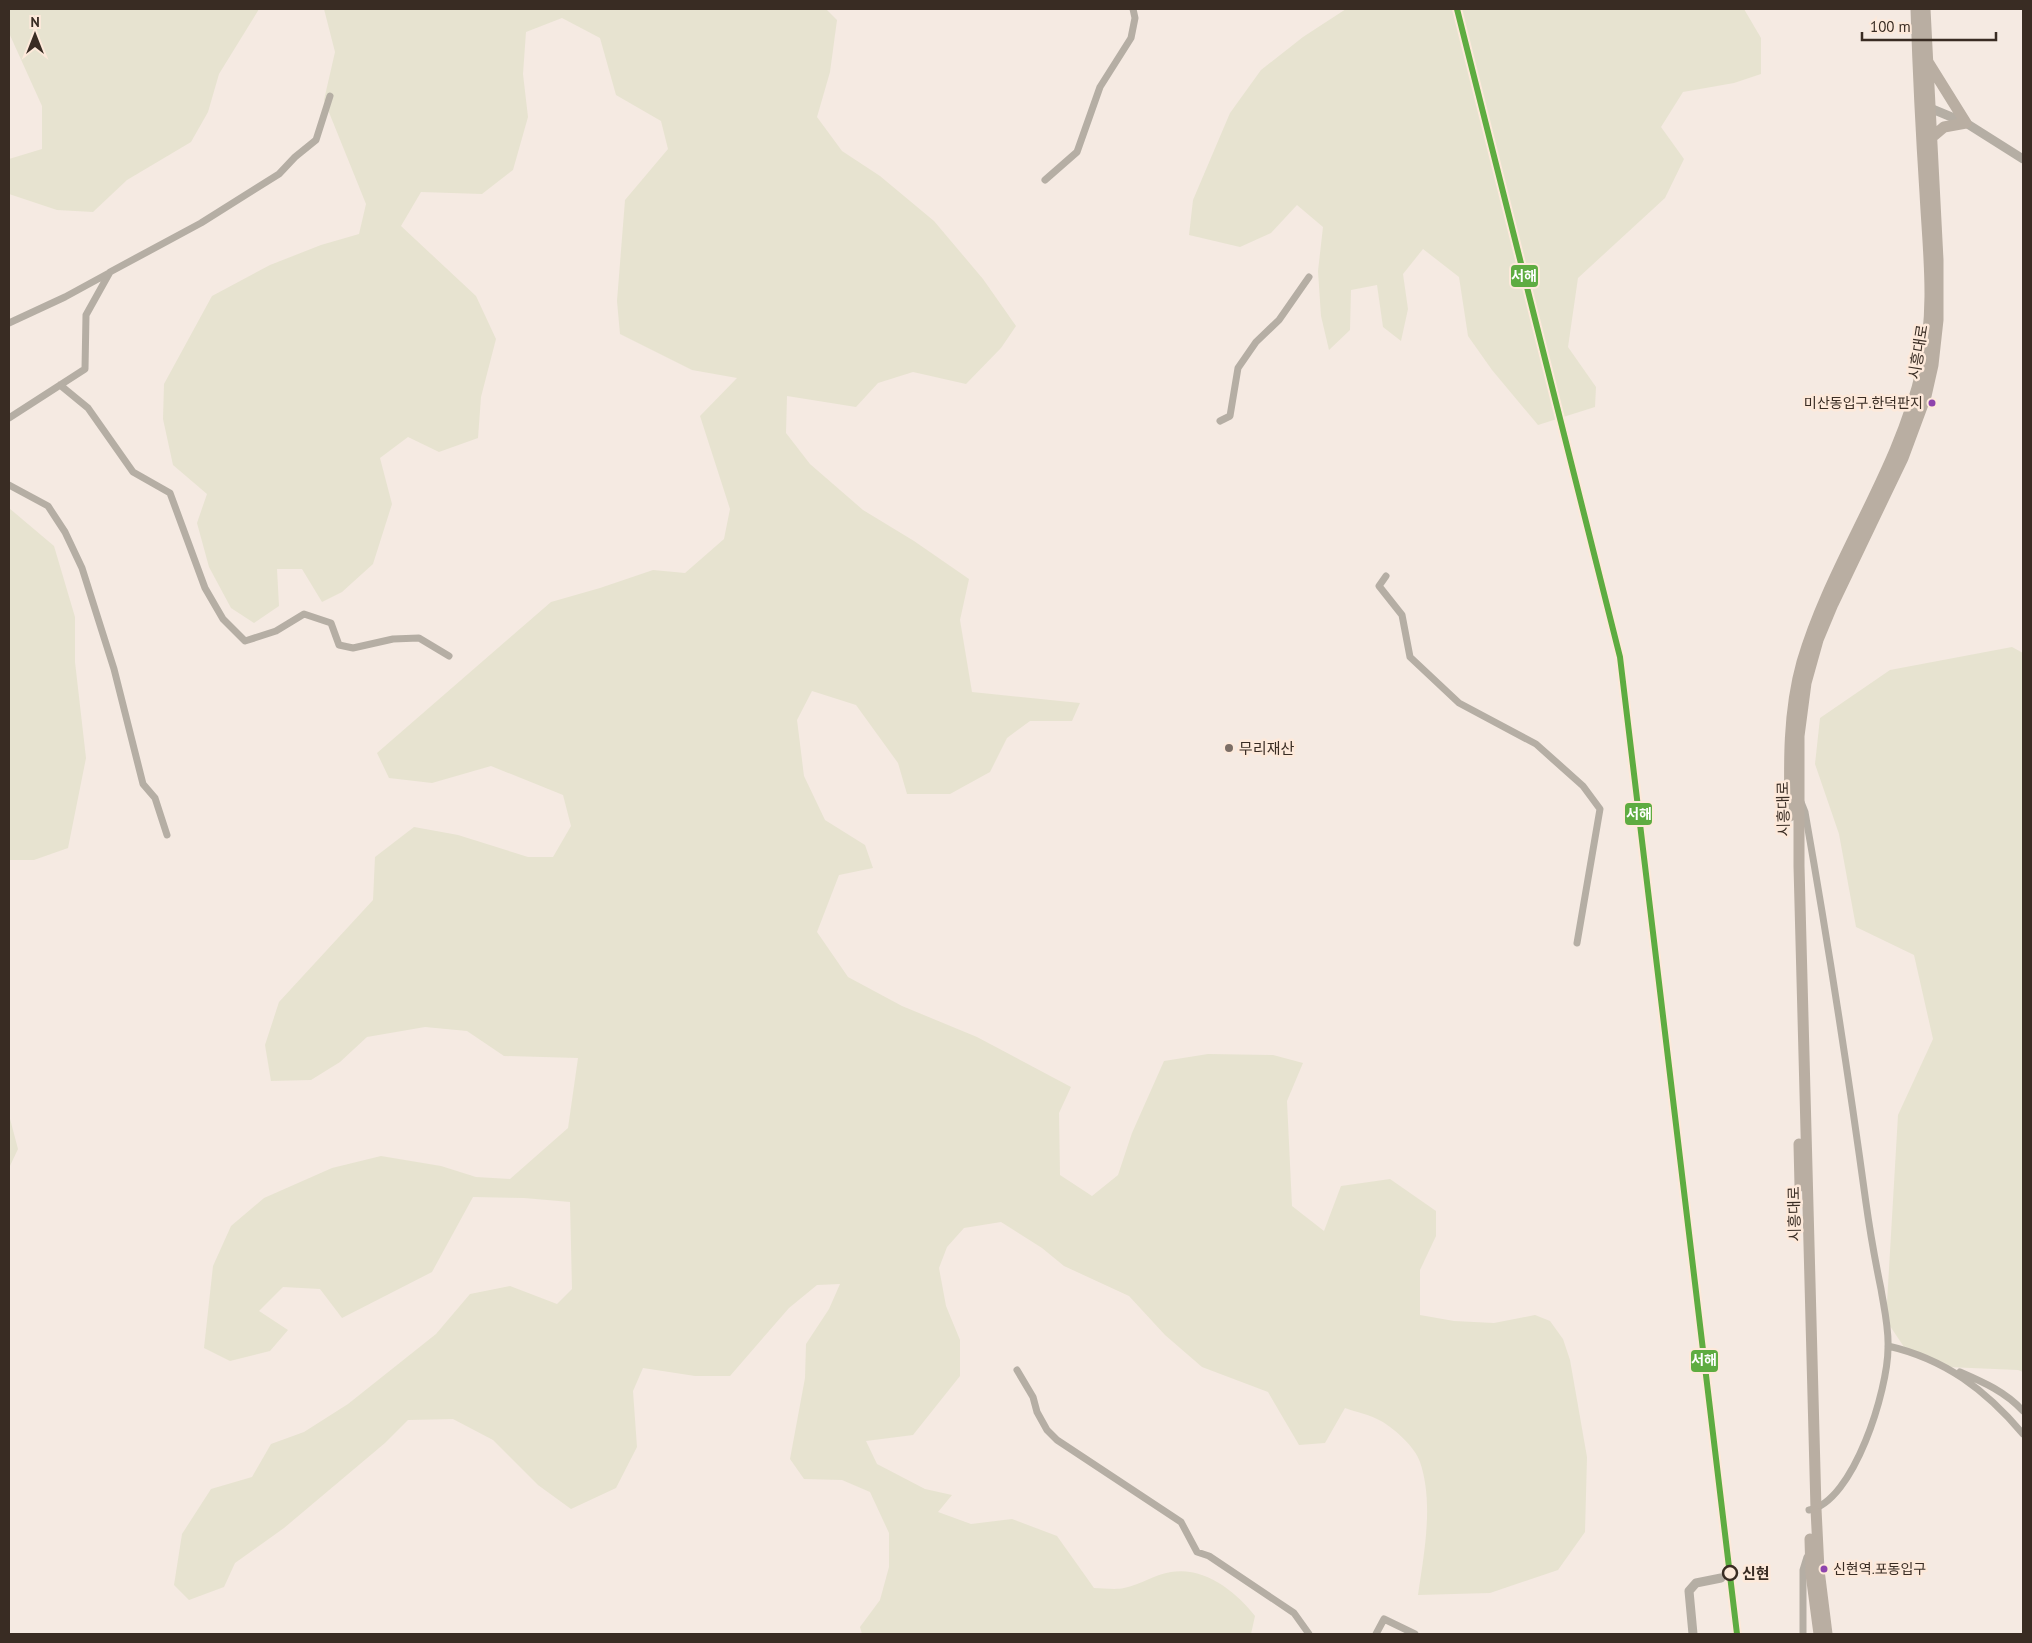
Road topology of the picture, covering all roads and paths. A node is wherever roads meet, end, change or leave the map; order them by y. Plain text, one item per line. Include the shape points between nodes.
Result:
1 (1133, 9) edge
2 (1916, 9) edge
3 (1926, 9) edge
4 (1927, 61) junction
5 (330, 96) dead end
6 (1925, 105) junction
7 (1966, 123) junction
8 (1931, 138) junction
9 (2023, 159) edge
10 (1045, 180) dead end
11 (110, 272) junction
12 (1309, 277) dead end
13 (9, 324) edge
14 (60, 385) junction
15 (9, 418) edge
16 (1220, 422) dead end
17 (9, 485) edge
18 (1386, 576) dead end
19 (448, 656) dead end
20 (1798, 792) junction
21 (167, 835) dead end
22 (1577, 943) dead end
23 (1888, 1346) junction
24 (1948, 1367) junction
25 (1017, 1370) dead end
26 (2023, 1411) edge
27 (2023, 1434) edge
28 (1813, 1510) junction
29 (1810, 1544) junction
30 (1721, 1578) dead end
31 (1309, 1634) edge
32 (1376, 1634) edge
33 (1415, 1634) edge
34 (1693, 1634) edge
35 (1803, 1634) edge
36 (1819, 1634) edge
37 (1827, 1634) edge

1 - 10 street via 1135,18 1131,38 1100,87 1077,152
2 - 6 main road, 시흥대로
3 - 4 main road, 시흥대로
4 - 6 main road, 시흥대로
4 - 7 main road
5 - 11 street via 316,140 279,174 201,223
6 - 7 street
6 - 8 main road, 시흥대로
6 - 28 main road, 시흥대로 via 1931,297 1923,366 1902,434 1824,601 1807,646 1793,705 1790,738 1792,899
7 - 8 main road via 1944,127
7 - 9 street
8 - 20 main road, 시흥대로 via 1938,280 1933,365 1926,396 1903,458 1818,640 1801,708
11 - 13 street
11 - 14 street via 86,315 85,369
12 - 16 street via 1279,320 1256,342 1238,368 1230,416
14 - 15 street
14 - 19 street via 88,408 133,472 170,493 205,588 223,619 245,641 276,631 304,614 331,623 339,645 353,648 393,638 419,638
17 - 21 street via 48,506 82,568 114,669 143,784 155,798
18 - 22 street via 1379,586 1402,615 1410,657 1459,704 1536,744 1583,786 1600,809
20 - 23 street via 1805,812 1822,910
20 - 28 main road, 시흥대로
23 - 24 street
23 - 28 street via 1877,1410 1864,1446 1842,1487
24 - 26 street via 1992,1386
24 - 27 street via 1990,1398
25 - 31 street via 1034,1397 1036,1412 1057,1440 1181,1522 1197,1552 1209,1556 1294,1613
28 - 29 main road, 시흥대로
28 - 37 main road, 시흥대로
29 - 35 street via 1803,1570
29 - 36 main road, 시흥대로
30 - 34 street via 1696,1583 1689,1591
32 - 33 street via 1384,1619

